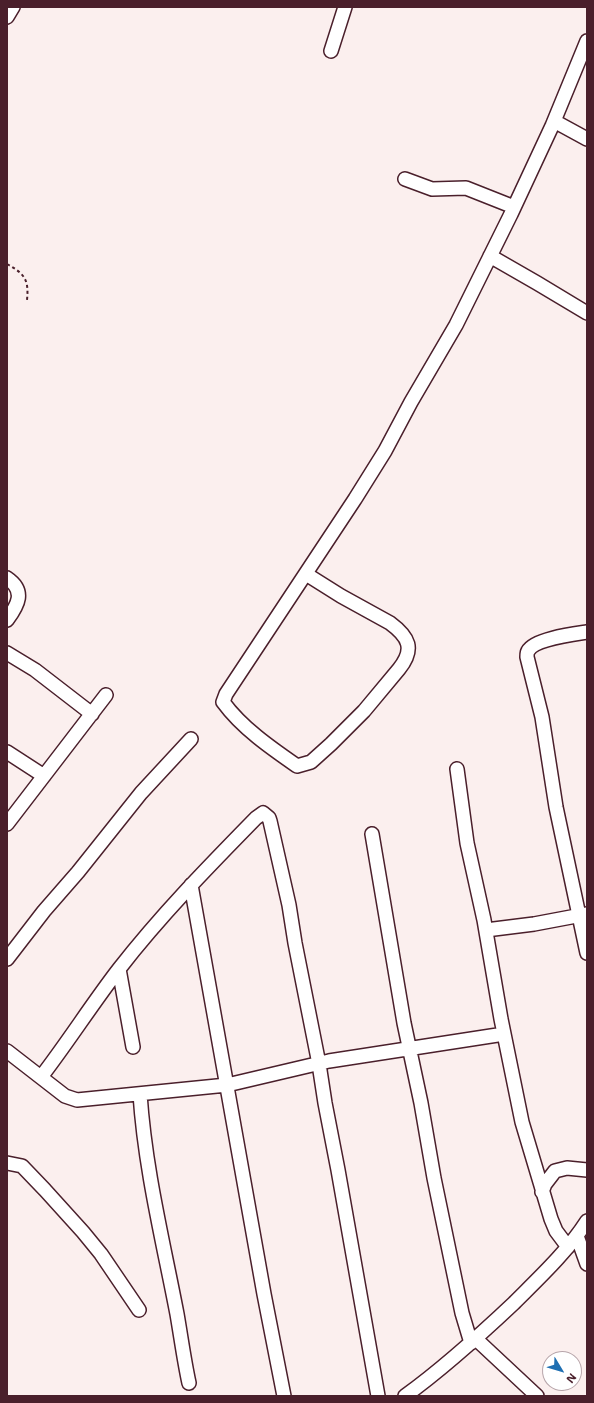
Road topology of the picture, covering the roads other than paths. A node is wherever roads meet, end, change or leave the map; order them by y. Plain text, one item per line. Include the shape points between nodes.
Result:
1 (13, 7) edge
2 (345, 7) edge
3 (7, 17) edge
4 (587, 41) edge
5 (331, 51) dead end
6 (554, 121) junction
7 (587, 139) edge
8 (405, 179) dead end
9 (514, 207) junction
10 (490, 256) junction
11 (587, 313) edge
12 (306, 574) junction
13 (7, 578) edge
14 (7, 620) edge
15 (587, 632) edge
16 (7, 653) edge
17 (106, 695) dead end
18 (92, 714) junction
19 (191, 739) dead end
20 (7, 752) edge
21 (457, 769) dead end
22 (44, 776) junction
23 (7, 824) edge
24 (372, 834) dead end
25 (191, 885) junction
26 (583, 915) edge
27 (486, 930) junction
28 (587, 952) edge
29 (7, 959) edge
30 (119, 969) junction
31 (504, 1034) junction
32 (134, 1047) dead end
33 (409, 1049) junction
34 (7, 1051) edge
35 (319, 1064) junction
36 (41, 1077) junction
37 (227, 1085) junction
38 (140, 1094) junction
39 (7, 1163) edge
40 (587, 1170) edge
41 (542, 1192) junction
42 (587, 1221) edge
43 (577, 1236) junction
44 (568, 1247) junction
45 (587, 1264) edge
46 (139, 1310) dead end
47 (474, 1341) junction
48 (189, 1383) dead end
49 (284, 1396) edge
50 (378, 1396) edge
51 (405, 1396) edge
52 (537, 1396) edge

1 - 3 street
2 - 5 street
4 - 6 street
6 - 7 street
6 - 9 street
8 - 9 street via 432,189 466,188
9 - 10 street
10 - 11 street
10 - 12 street via 456,325 385,451
12 - 12 street via 226,694 224,702 248,728 297,766 311,762 347,729 399,669 409,652 404,636 397,628
13 - 14 street via 15,585 19,596
15 - 26 street via 538,643 527,652 542,718 556,807 573,890
16 - 18 street via 35,670
17 - 18 street
18 - 22 street
19 - 29 street via 141,793
20 - 22 street
21 - 27 street via 467,843
22 - 23 street
24 - 33 street
25 - 30 street
25 - 35 street via 256,818 263,813 270,818
25 - 37 street
26 - 27 street
26 - 28 street
27 - 31 street
30 - 32 street
30 - 36 street
31 - 33 street
31 - 41 street via 522,1122
33 - 35 street
33 - 47 street via 462,1313
34 - 36 street
35 - 37 street
35 - 50 street
36 - 38 street via 65,1096 77,1100
37 - 38 street
37 - 49 street
38 - 48 street via 154,1204
39 - 46 street via 22,1166 79,1227
40 - 41 street via 566,1168 555,1171
41 - 44 street via 556,1231
42 - 43 street
43 - 44 street
43 - 45 street
44 - 47 street via 553,1265
47 - 51 street
47 - 52 street

